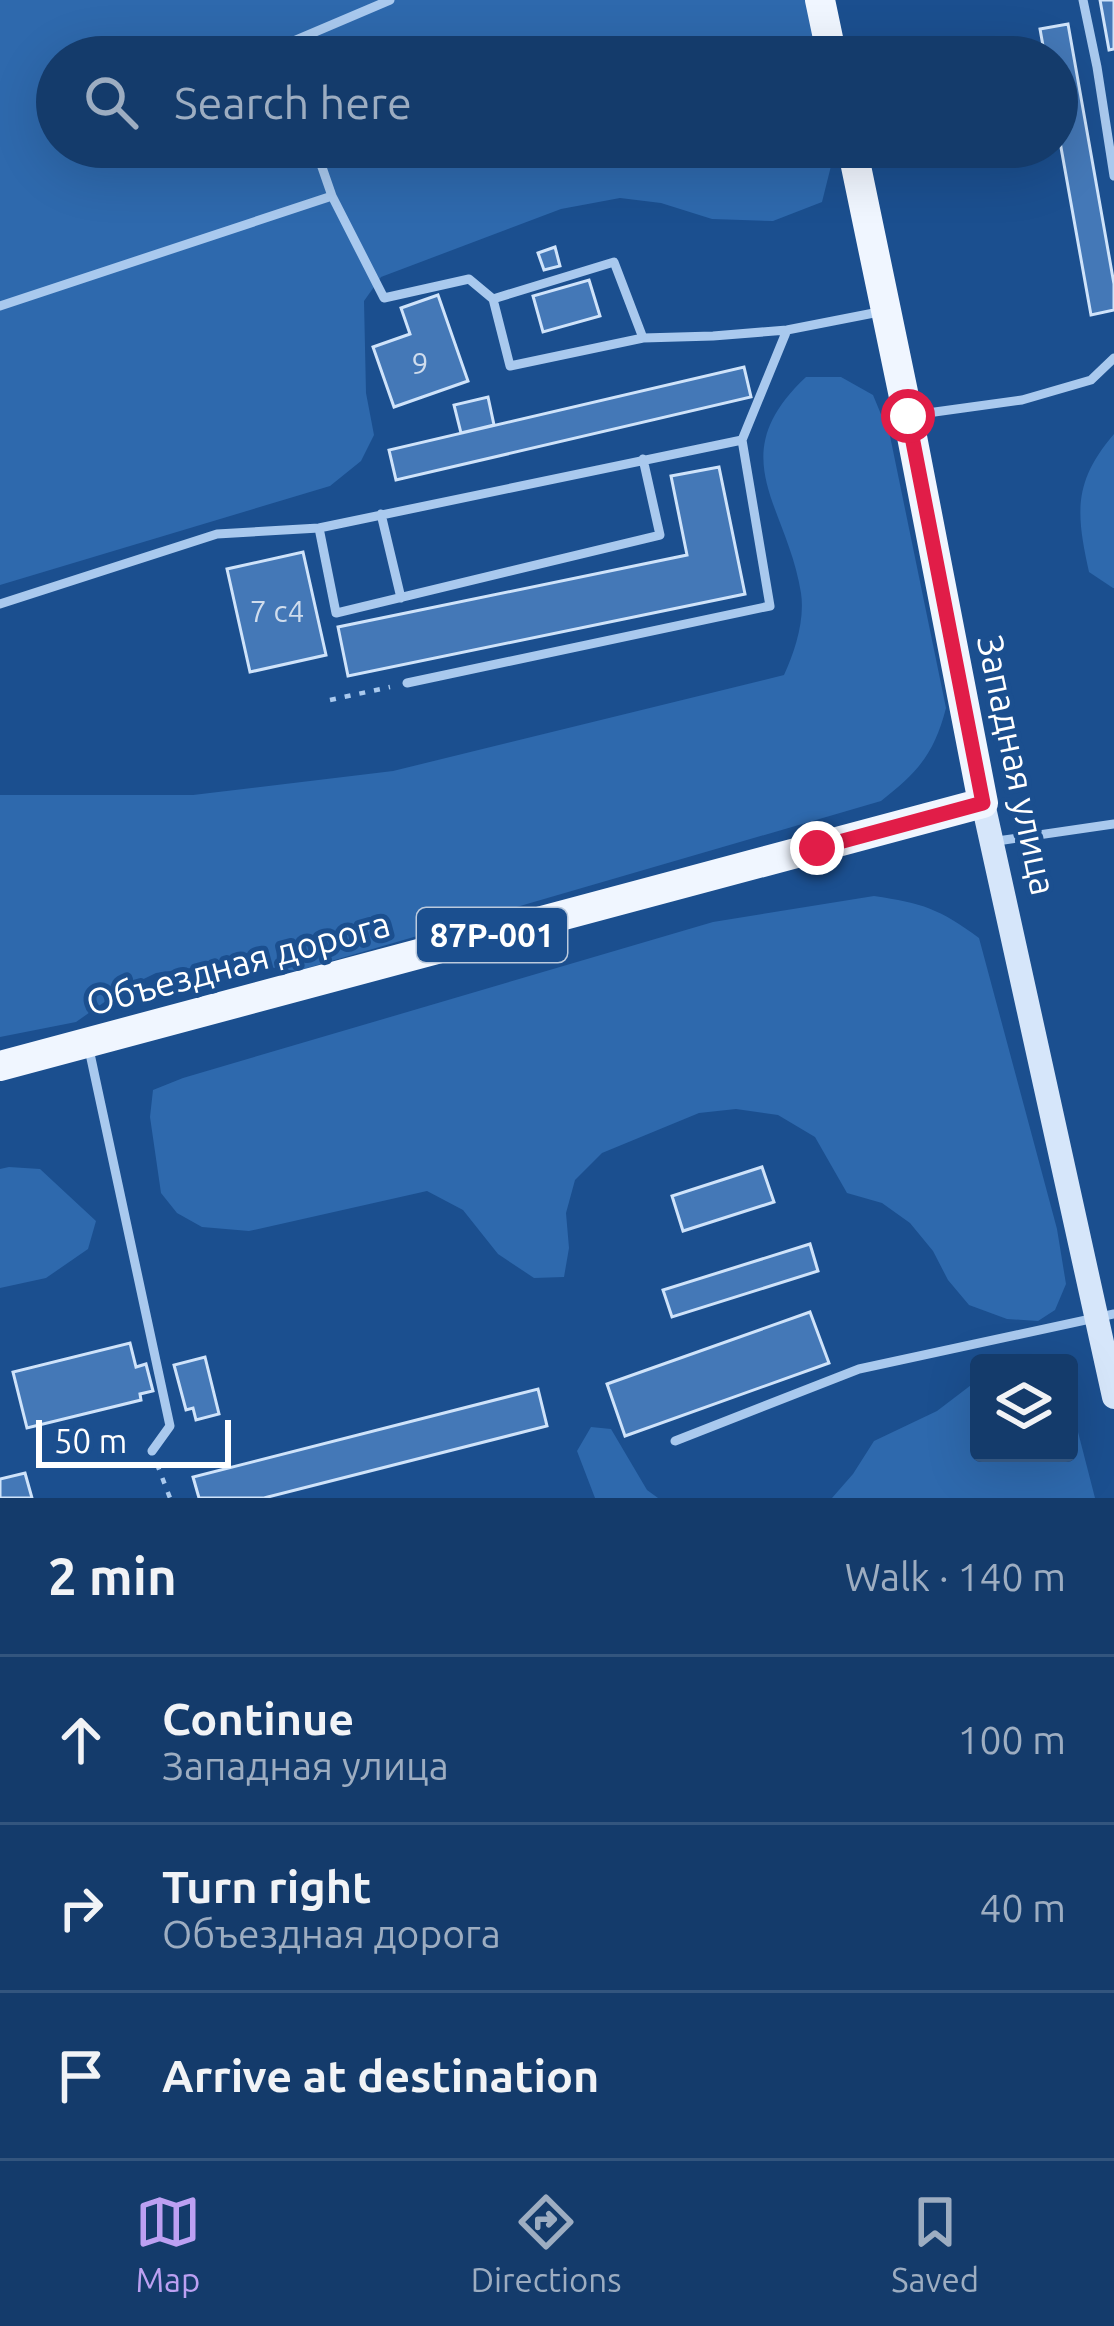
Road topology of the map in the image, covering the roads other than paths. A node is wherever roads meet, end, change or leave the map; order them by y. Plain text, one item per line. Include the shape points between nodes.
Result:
1 (390, 0) edge
2 (820, 0) edge
3 (1083, 0) edge
4 (315, 36) edge
5 (828, 36) edge
6 (1114, 64) edge
7 (1097, 67) junction
8 (1111, 150) edge
9 (322, 168) edge
10 (856, 168) edge
11 (1114, 176) edge
12 (332, 196) junction
13 (493, 299) junction
14 (0, 306) edge
15 (886, 310) junction
16 (787, 330) junction
17 (643, 338) junction
18 (1114, 358) edge
19 (908, 416) junction
20 (742, 440) junction
21 (643, 459) junction
22 (381, 514) junction
23 (319, 528) junction
24 (400, 598) junction
25 (0, 604) edge
26 (407, 683) road end
27 (983, 803) junction
28 (1114, 824) edge
29 (992, 842) junction
30 (88, 1044) junction
31 (0, 1066) edge
32 (1106, 1316) edge
33 (1114, 1397) edge
34 (675, 1441) dead end
35 (152, 1451) road end

1 - 4 lane
2 - 5 main road
3 - 7 lane
6 - 7 lane
7 - 8 lane
8 - 11 lane
9 - 12 lane
10 - 15 main road, Западная улица
12 - 13 lane via 384,298 469,279
12 - 14 lane
13 - 17 lane via 510,366
13 - 17 lane via 614,262
15 - 16 lane
15 - 19 main road, Западная улица
16 - 17 lane
16 - 20 lane
18 - 19 lane via 1091,380 1022,400
19 - 27 main road, Западная улица
20 - 21 lane
20 - 26 lane via 770,606
21 - 22 lane
21 - 24 lane via 659,535
22 - 23 lane
22 - 24 lane
23 - 24 lane via 336,614
23 - 25 lane via 217,534
27 - 29 main road, Западная улица
27 - 30 main road, Объездная дорога / 87Р-001
28 - 29 lane
29 - 32 main road, Западная улица
30 - 31 main road, Объездная дорога / 87Р-001
30 - 35 lane via 170,1426
32 - 33 main road, Западная улица
32 - 34 lane via 859,1369

